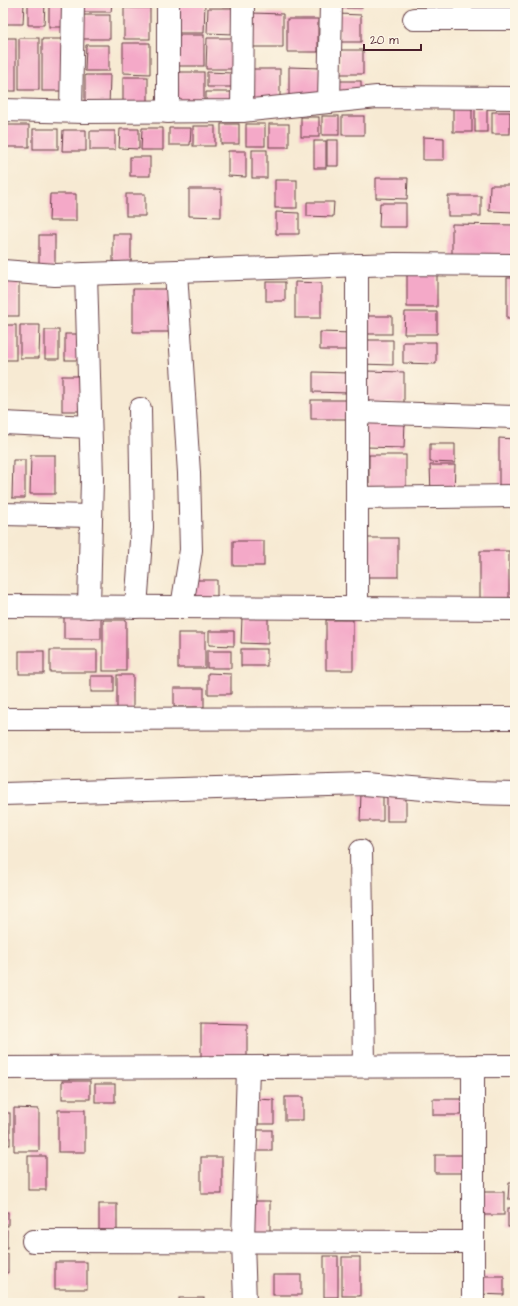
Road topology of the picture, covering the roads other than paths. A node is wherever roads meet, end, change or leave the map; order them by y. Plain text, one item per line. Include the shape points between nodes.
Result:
1 (73, 3) edge
2 (168, 3) edge
3 (243, 3) edge
4 (331, 3) edge
5 (414, 19) dead end
6 (515, 19) edge
7 (515, 98) edge
8 (329, 102) junction
9 (3, 110) edge
10 (71, 111) junction
11 (242, 111) junction
12 (168, 112) junction
13 (357, 265) junction
14 (515, 265) edge
15 (3, 271) edge
16 (176, 272) junction
17 (86, 274) junction
18 (140, 409) dead end
19 (357, 412) junction
20 (515, 417) edge
21 (3, 423) edge
22 (90, 427) junction
23 (515, 496) edge
24 (357, 498) junction
25 (3, 514) edge
26 (91, 516) junction
27 (3, 606) edge
28 (89, 607) junction
29 (136, 607) junction
30 (182, 607) junction
31 (357, 608) junction
32 (515, 609) edge
33 (515, 718) edge
34 (3, 719) edge
35 (3, 794) edge
36 (515, 794) edge
37 (361, 851) dead end
38 (364, 1066) junction
39 (473, 1066) junction
40 (515, 1066) edge
41 (248, 1067) junction
42 (3, 1068) edge
43 (33, 1241) dead end
44 (243, 1241) junction
45 (473, 1242) junction
46 (245, 1303) edge
47 (473, 1303) edge

1 - 10 street
2 - 12 street
3 - 11 street
4 - 8 street
5 - 6 street
7 - 8 street via 377,97
8 - 11 street
9 - 10 street
10 - 12 street
11 - 12 street
13 - 14 street
13 - 16 street
13 - 19 street
15 - 17 street via 55,276
16 - 17 street
16 - 30 street via 192,550
17 - 22 street
18 - 29 street via 142,527
19 - 20 street
19 - 24 street
21 - 22 street
22 - 26 street
23 - 24 street
24 - 31 street
25 - 26 street
26 - 28 street
27 - 28 street
28 - 29 street
29 - 30 street
30 - 31 street
31 - 32 street
33 - 34 street
35 - 36 street via 364,784
37 - 38 street
38 - 39 street
38 - 41 street
39 - 40 street
39 - 45 street
41 - 42 street
41 - 44 street
43 - 44 street
44 - 45 street
44 - 46 street
45 - 47 street

